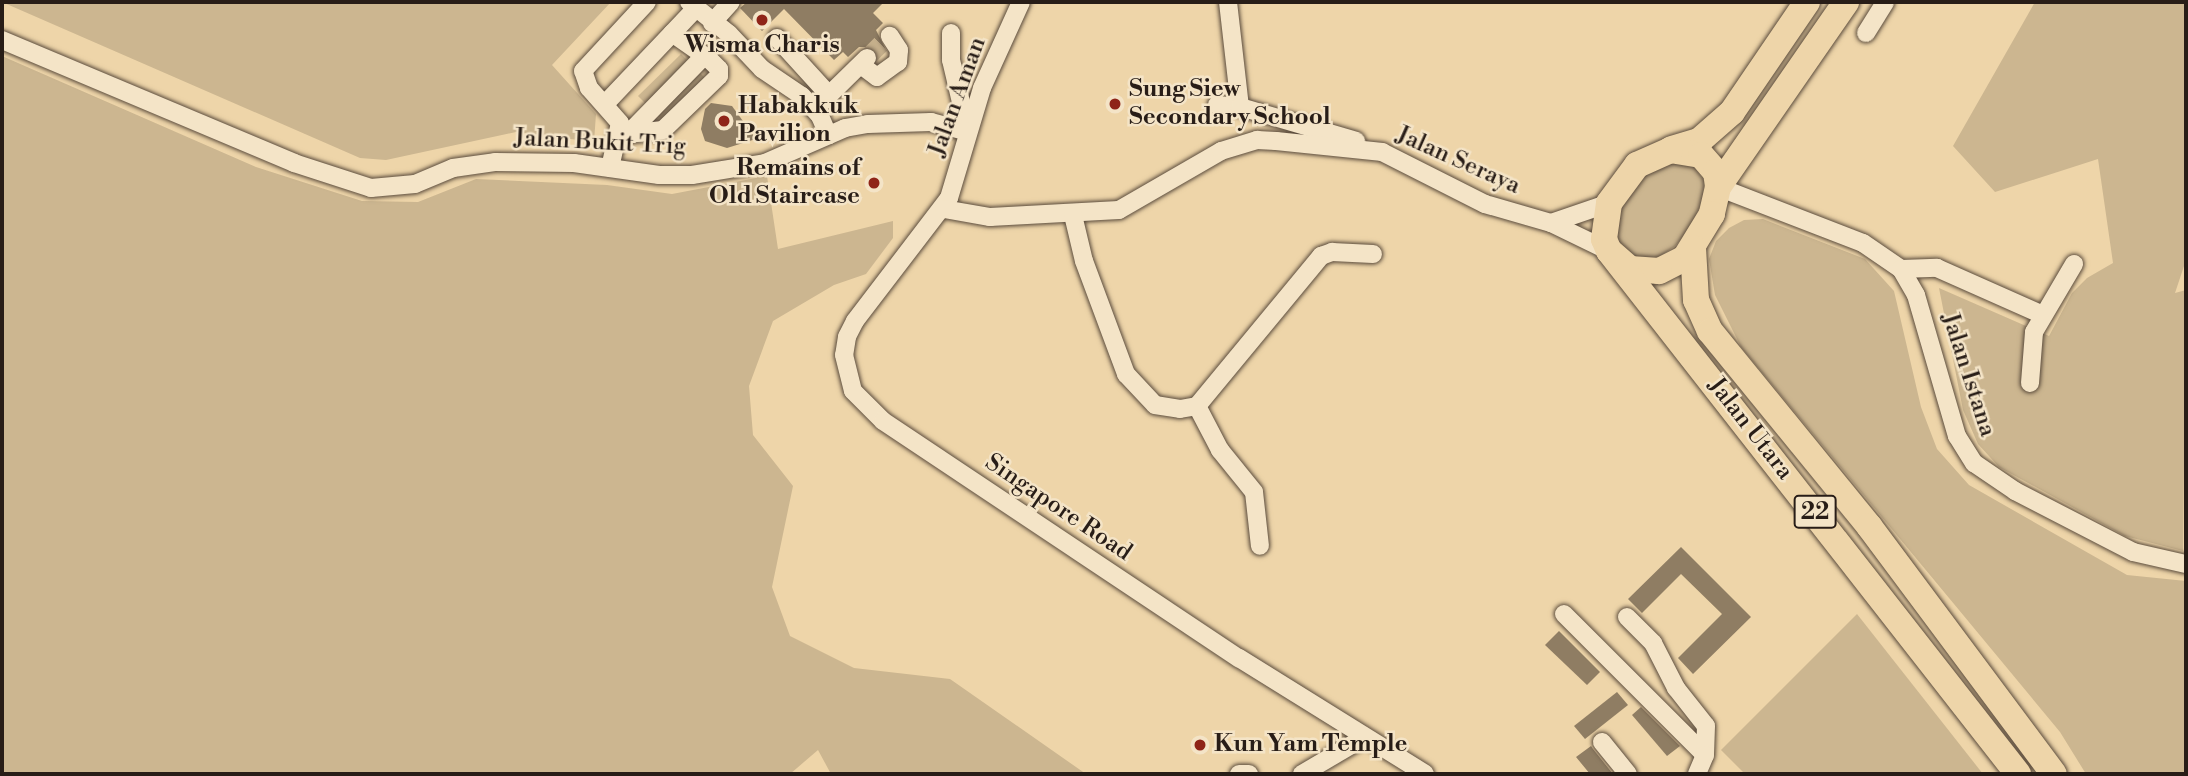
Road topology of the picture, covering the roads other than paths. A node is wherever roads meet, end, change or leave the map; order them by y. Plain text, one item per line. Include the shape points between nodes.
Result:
1 (647, 2) edge
2 (731, 2) edge
3 (1021, 2) edge
4 (1228, 2) edge
5 (1807, 2) edge
6 (1846, 2) edge
7 (1885, 2) edge
8 (692, 5) edge
9 (712, 23) junction
10 (903, 23) dead end
11 (672, 33) junction
12 (951, 33) dead end
13 (1866, 33) dead end
14 (777, 38) dead end
15 (2, 40) edge
16 (704, 56) junction
17 (829, 95) junction
18 (604, 104) junction
19 (1217, 105) dead end
20 (1240, 107) junction
21 (814, 109) junction
22 (968, 132) junction
23 (623, 135) junction
24 (828, 135) junction
25 (1670, 150) junction
26 (1382, 152) junction
27 (610, 168) junction
28 (1718, 187) junction
29 (1609, 203) junction
30 (944, 209) junction
31 (1073, 215) junction
32 (1551, 223) junction
33 (1693, 248) junction
34 (1609, 251) junction
35 (1373, 254) dead end
36 (2074, 264) dead end
37 (1901, 269) junction
38 (2041, 314) junction
39 (2030, 383) dead end
40 (1197, 406) junction
41 (1260, 546) dead end
42 (2186, 564) edge
43 (1564, 614) dead end
44 (1627, 617) dead end
45 (1363, 738) junction
46 (1602, 742) dead end
47 (1705, 755) junction
48 (1239, 774) edge
49 (1248, 774) edge
50 (1303, 774) edge
51 (1425, 774) edge
52 (1628, 774) edge
53 (1697, 774) edge
54 (2018, 774) edge
55 (2054, 774) edge

1 - 18 street via 583,71 589,88
2 - 9 street
3 - 22 street, Jalan Aman
4 - 20 street
5 - 25 highway via 1732,112 1699,141
6 - 28 highway
7 - 13 street
8 - 9 street
8 - 11 street
9 - 21 street
10 - 17 street via 887,38 899,50 898,62 877,78 864,61
11 - 16 street
11 - 18 street
12 - 22 street via 952,68
14 - 17 street
15 - 27 street, Jalan Bukit Trig via 352,184 400,187 453,168 495,162
16 - 23 street
16 - 23 street via 719,69 719,76 669,127
17 - 21 street
18 - 23 street via 616,115
19 - 20 street
20 - 26 street via 1330,130
21 - 24 street
22 - 24 street, Jalan Bukit Trig via 930,122 892,123
22 - 30 street, Jalan Aman
23 - 27 street
24 - 27 street, Jalan Bukit Trig via 747,167 659,175
25 - 28 highway via 1701,155 1716,172
25 - 29 highway via 1637,165
26 - 31 street, Jalan Seraya via 1256,140 1221,151 1132,205
26 - 32 street, Jalan Seraya via 1485,204
28 - 33 highway via 1712,214
28 - 37 street, Jalan Istana via 1863,243
29 - 32 street
29 - 34 highway via 1603,228
30 - 31 street, Jalan Seraya via 970,216
30 - 45 street, Singapore Road via 855,321 844,355 853,391 883,421
31 - 40 street via 1084,261 1126,373 1155,405 1180,410
32 - 34 street, Jalan Seraya
33 - 34 highway via 1672,266 1644,272 1630,269
33 - 55 highway, Jalan Utara / 22 via 1696,300 1710,331 1869,526
34 - 54 highway, Jalan Utara / 22
35 - 40 street via 1332,252 1313,263
36 - 38 street
37 - 38 street via 1937,268
37 - 42 street, Jalan Istana via 1916,295 1957,436 1974,463 2015,491 2133,552
38 - 39 street via 2031,354
40 - 41 street via 1220,450 1254,492
43 - 47 street
44 - 47 street via 1653,643 1676,688 1706,726
45 - 50 street
45 - 51 street, Singapore Road
46 - 52 street
47 - 53 street
48 - 49 street

